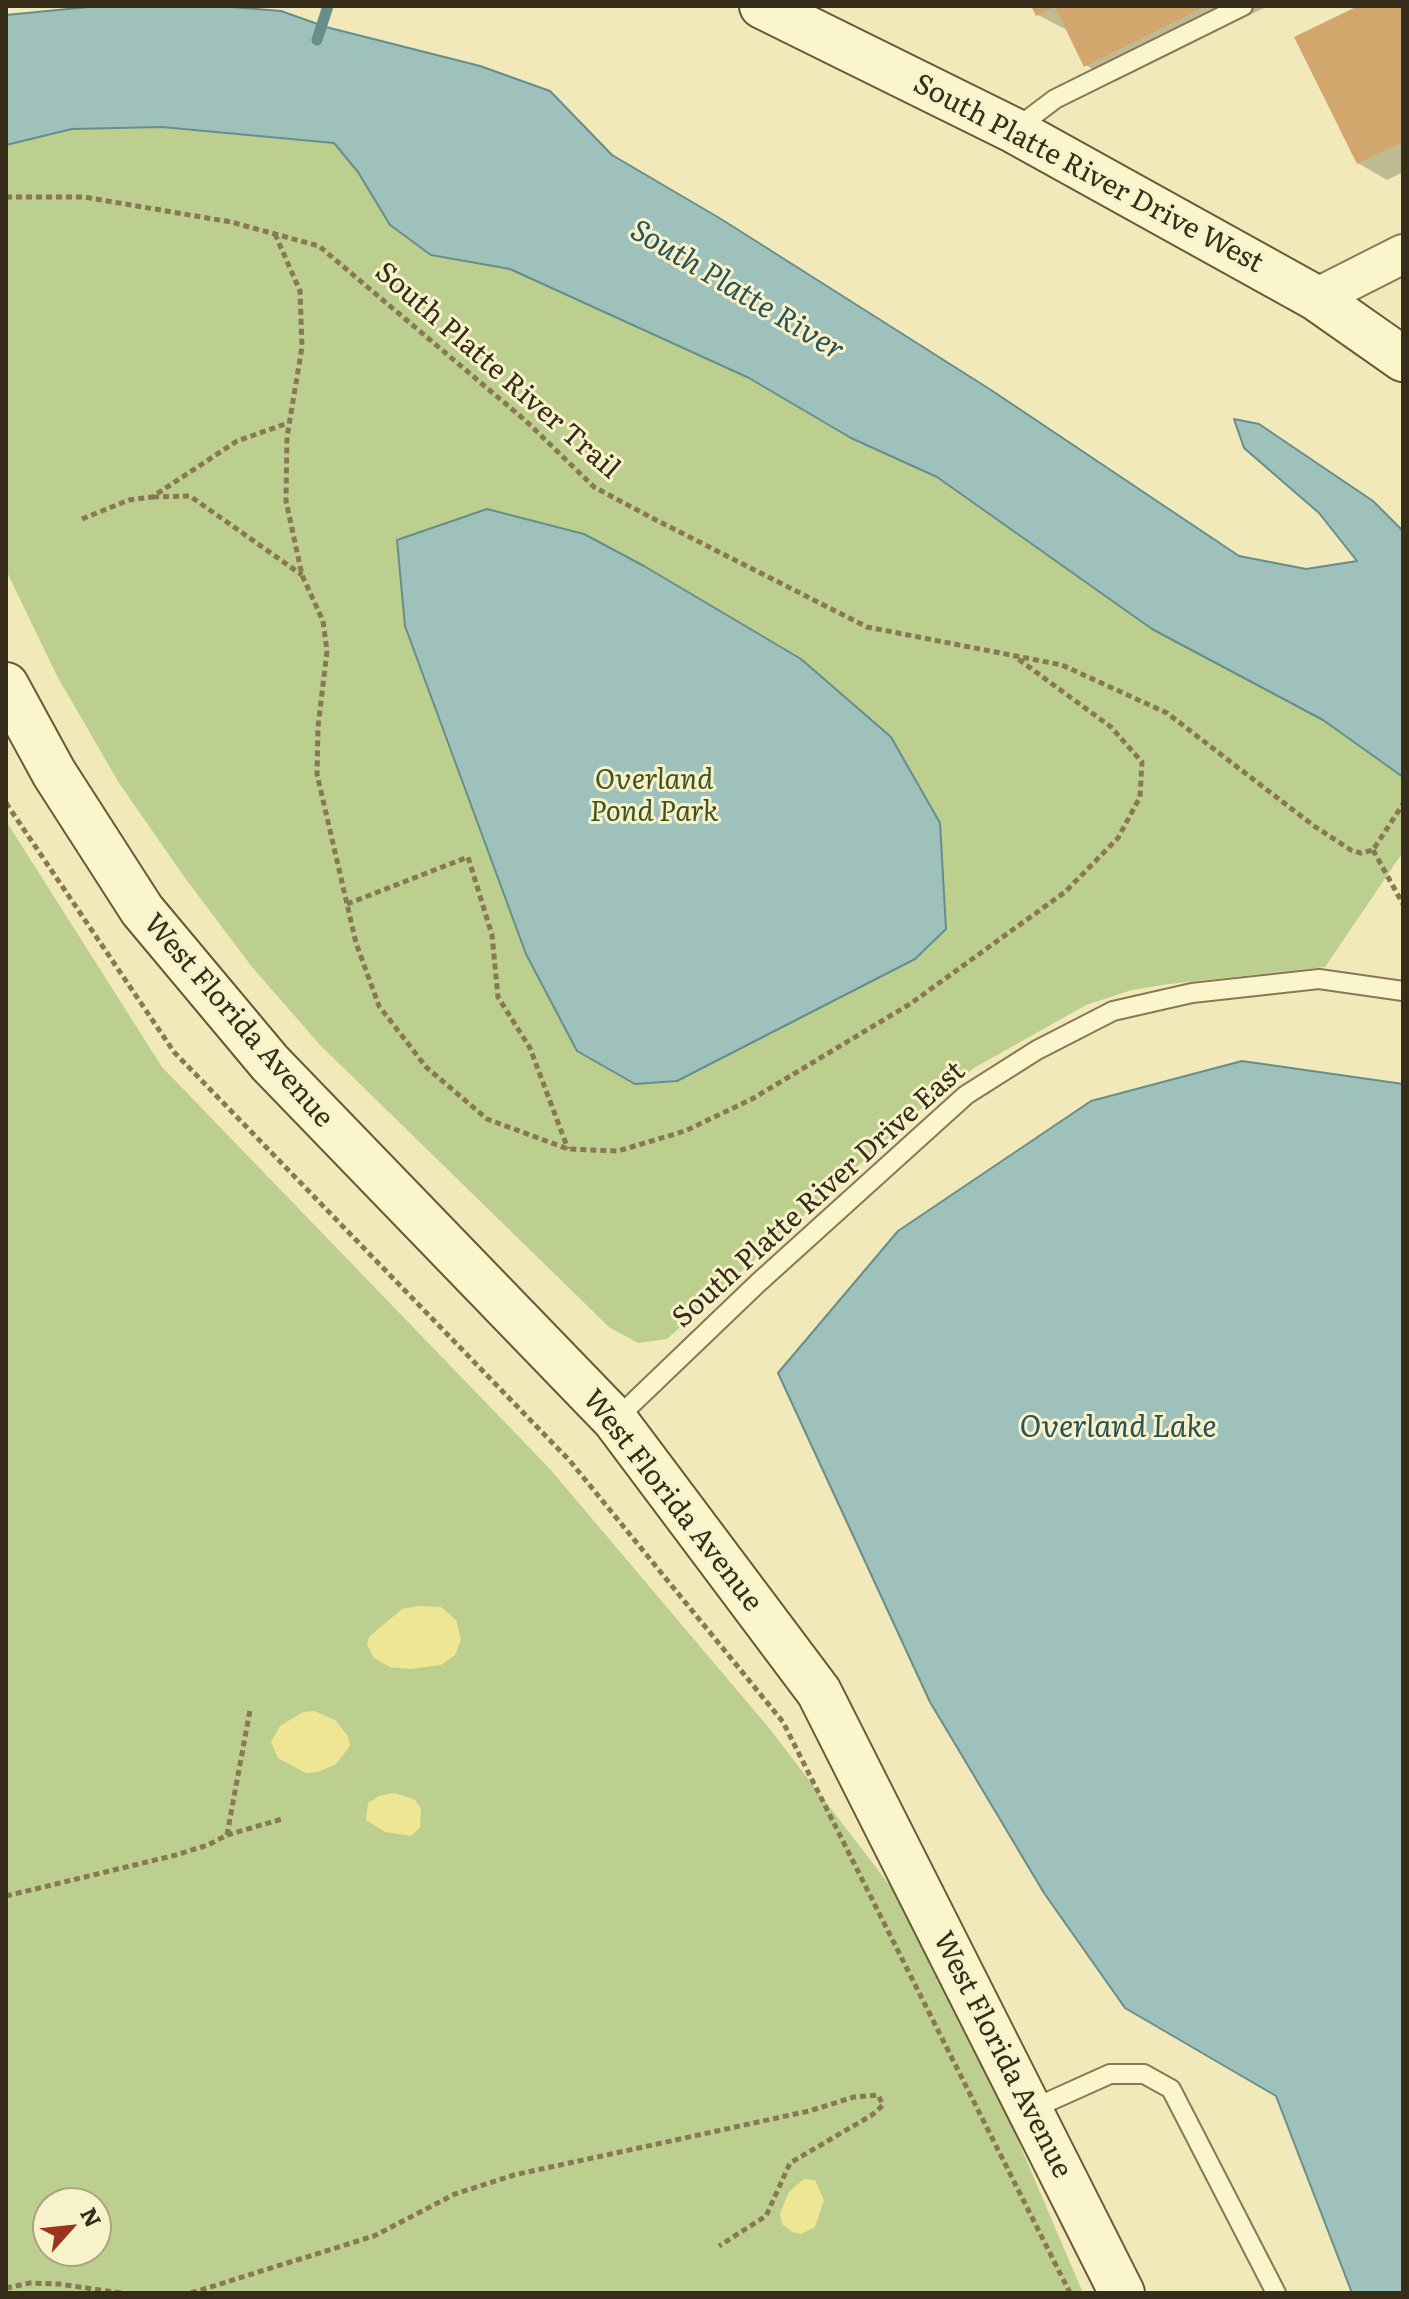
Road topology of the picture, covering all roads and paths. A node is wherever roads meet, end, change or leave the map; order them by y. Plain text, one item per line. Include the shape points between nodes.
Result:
1 (762, 6) edge
2 (1243, 6) edge
3 (1013, 130) junction
4 (6, 197) edge
5 (275, 234) junction
6 (1403, 254) edge
7 (1316, 298) junction
8 (1403, 359) edge
9 (289, 422) junction
10 (152, 497) junction
11 (82, 519) dead end
12 (302, 575) junction
13 (1014, 656) junction
14 (6, 685) edge
15 (6, 803) edge
16 (1403, 804) edge
17 (1373, 850) junction
18 (347, 904) junction
19 (1403, 904) edge
20 (1403, 991) edge
21 (568, 1149) junction
22 (615, 1420) junction
23 (250, 1710) dead end
24 (282, 1819) dead end
25 (227, 1835) junction
26 (6, 1896) edge
27 (1030, 2110) junction
28 (719, 2246) dead end
29 (6, 2288) edge
30 (121, 2293) edge
31 (191, 2293) edge
32 (1070, 2293) edge
33 (1122, 2293) edge
34 (1276, 2293) edge

1 - 3 street, South Platte River Drive West
2 - 3 lane via 1055,99
3 - 7 street, South Platte River Drive West
4 - 5 path, South Platte River Trail via 84,197
5 - 9 path via 300,291 302,347
5 - 13 path, South Platte River Trail via 319,246 526,421 594,487 867,627
6 - 7 street
7 - 8 street, South Platte River Drive West
9 - 10 path via 237,441
9 - 12 path via 286,501
10 - 11 path via 129,500
10 - 12 path via 190,496
12 - 18 path via 323,621 317,774
13 - 17 path, South Platte River Trail via 1062,665 1167,713 1314,826 1351,850
13 - 21 path via 1111,727 1142,762 1140,797 1118,838 1065,892 910,1004 752,1099 685,1131 618,1151
14 - 22 street, West Florida Avenue via 54,773 142,910 270,1063
15 - 32 path via 174,1052 570,1461 783,1722
16 - 17 path
17 - 19 path
18 - 21 path via 379,1006 426,1067 487,1119
18 - 21 path via 468,857 492,935 498,997 530,1048
20 - 22 lane, South Platte River Drive East via 1319,979 1192,993 1113,1011 1037,1050 966,1095
22 - 27 street, West Florida Avenue via 819,1692
23 - 25 path
24 - 25 path
25 - 26 path via 176,1855
27 - 33 street, West Florida Avenue
27 - 34 lane via 1110,2074 1144,2074 1171,2089
28 - 31 path via 766,2216 790,2163 872,2115 883,2105 878,2095 514,2175 455,2194 374,2236
29 - 30 path via 59,2284

